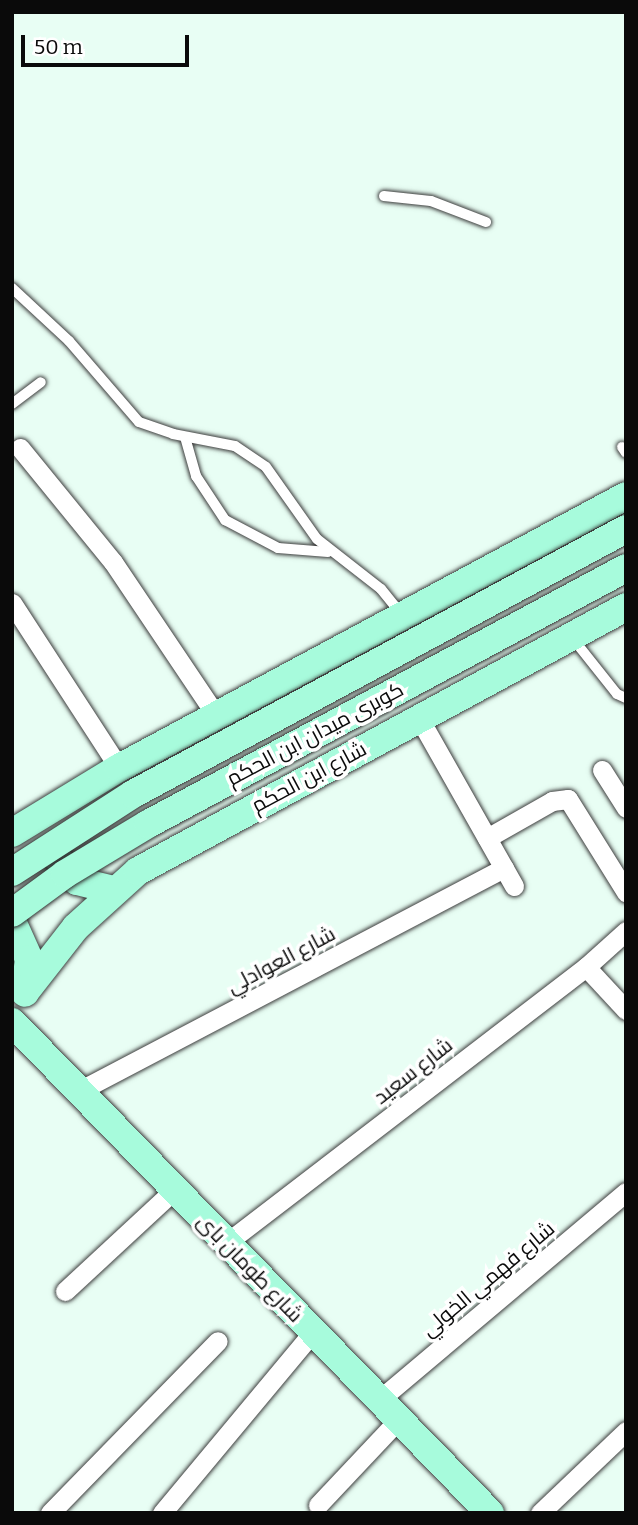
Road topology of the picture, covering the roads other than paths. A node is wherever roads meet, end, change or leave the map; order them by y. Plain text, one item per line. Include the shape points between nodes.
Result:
1 (384, 197) dead end
2 (486, 222) dead end
3 (12, 289) edge
4 (41, 382) dead end
5 (12, 404) edge
6 (185, 437) junction
7 (20, 448) dead end
8 (626, 496) edge
9 (626, 529) edge
10 (328, 551) junction
11 (626, 568) edge
12 (12, 603) edge
13 (626, 607) edge
14 (403, 616) junction
15 (567, 638) junction
16 (626, 698) edge
17 (217, 717) junction
18 (419, 718) junction
19 (119, 768) junction
20 (602, 770) dead end
21 (57, 804) junction
22 (626, 808) edge
23 (12, 833) edge
24 (487, 838) junction
25 (504, 868) junction
26 (12, 872) edge
27 (514, 886) dead end
28 (113, 890) junction
29 (626, 892) edge
30 (12, 913) edge
31 (12, 921) edge
32 (626, 931) edge
33 (586, 967) junction
34 (26, 992) junction
35 (626, 1010) edge
36 (12, 1020) edge
37 (79, 1091) junction
38 (174, 1190) junction
39 (626, 1192) edge
40 (225, 1244) junction
41 (65, 1291) dead end
42 (312, 1333) junction
43 (218, 1341) dead end
44 (388, 1410) junction
45 (626, 1431) edge
46 (318, 1505) dead end
47 (476, 1508) edge
48 (50, 1513) edge
49 (162, 1513) edge
50 (540, 1513) edge

1 - 2 lane via 431,201
3 - 6 lane via 69,341 129,414 157,430
4 - 5 lane
6 - 10 lane via 235,446 266,467
6 - 10 lane via 196,476 225,520 278,548
7 - 17 street via 113,562
8 - 14 main road
9 - 26 main road, كوبرى ميدان ابن الحكم, bridge via 132,794
10 - 14 lane via 381,589
11 - 30 main road, كوبرى ميدان ابن الحكم, bridge via 148,824 65,874
12 - 19 street
13 - 15 main road, شارع ابن الحكم
14 - 17 main road
15 - 16 lane via 580,644 617,694
15 - 18 main road, شارع ابن الحكم
17 - 19 main road
18 - 24 street
18 - 28 main road, شارع ابن الحكم via 165,855
19 - 21 main road
20 - 22 street
21 - 23 main road
21 - 28 main road via 51,828 60,864 89,887
24 - 25 street
24 - 29 street via 552,800 568,799
25 - 27 street
25 - 37 street, شارع العوادلي
28 - 34 main road, شارع ابن الحكم via 54,952
31 - 34 main road via 29,959
32 - 33 street, شارع سعيد
33 - 35 street
33 - 40 street, شارع سعيد
34 - 36 main road, شارع ابن الحكم
36 - 37 main road, شارع طومان باى
37 - 38 main road, شارع طومان باى
38 - 40 main road, شارع طومان باى
38 - 41 street
39 - 44 street, شارع فهمي الخولي
40 - 42 main road, شارع طومان باى
42 - 44 main road, شارع طومان باى
42 - 49 street
43 - 48 street
44 - 46 street, شارع فهمي الخولي
44 - 47 main road, شارع طومان باى
45 - 50 street

